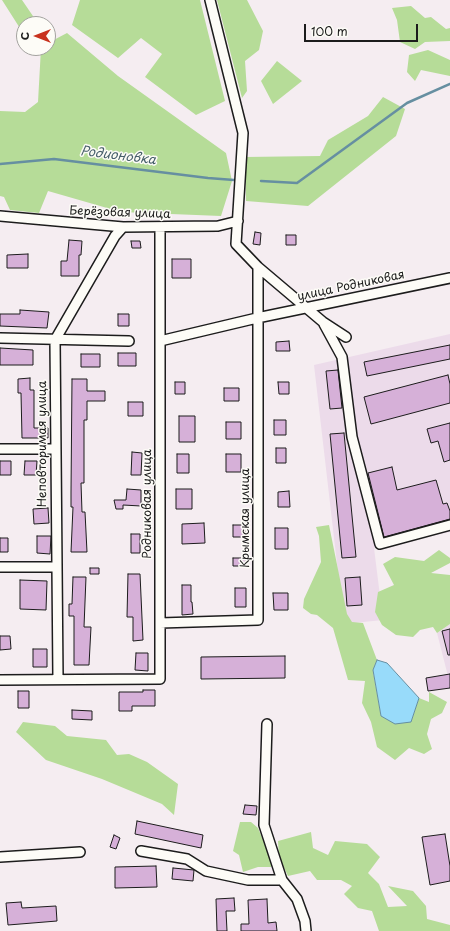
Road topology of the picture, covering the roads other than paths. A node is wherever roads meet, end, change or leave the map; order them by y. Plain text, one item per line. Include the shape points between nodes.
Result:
1 (210, 0) edge
2 (0, 216) edge
3 (238, 221) junction
4 (123, 227) junction
5 (160, 227) junction
6 (258, 266) junction
7 (450, 278) edge
8 (306, 308) junction
9 (258, 318) junction
10 (323, 322) junction
11 (346, 337) dead end
12 (0, 338) edge
13 (55, 340) junction
14 (129, 341) dead end
15 (160, 341) junction
16 (0, 449) edge
17 (56, 449) junction
18 (450, 525) edge
19 (0, 567) edge
20 (56, 567) junction
21 (160, 623) junction
22 (58, 679) junction
23 (0, 680) edge
24 (267, 724) dead end
25 (141, 851) dead end
26 (80, 852) dead end
27 (0, 857) edge
28 (282, 880) junction
29 (306, 931) edge

1 - 3 street via 243,133
2 - 4 street, Берёзовая улица
3 - 5 street, Берёзовая улица via 218,226
3 - 6 street via 236,244
4 - 5 street, Берёзовая улица
4 - 13 street via 115,236
5 - 15 street, Родниковая улица
6 - 8 street
6 - 9 street
7 - 8 street, улица Родниковая
8 - 9 street, улица Родниковая
8 - 10 street
9 - 15 street, улица Родниковая
9 - 21 street, Крымская улица via 258,620
10 - 11 street
10 - 18 street via 342,357 352,437 380,544
12 - 13 street
13 - 14 street
13 - 17 street, Неповторимая улица
15 - 21 street, Родниковая улица
16 - 17 street
17 - 20 street, Неповторимая улица
19 - 20 street
20 - 22 street, Неповторимая улица
21 - 22 street, Родниковая улица via 160,679
22 - 23 street
24 - 28 street via 264,825
25 - 28 street via 187,859 206,871 248,880
26 - 27 street
28 - 29 street via 297,899

